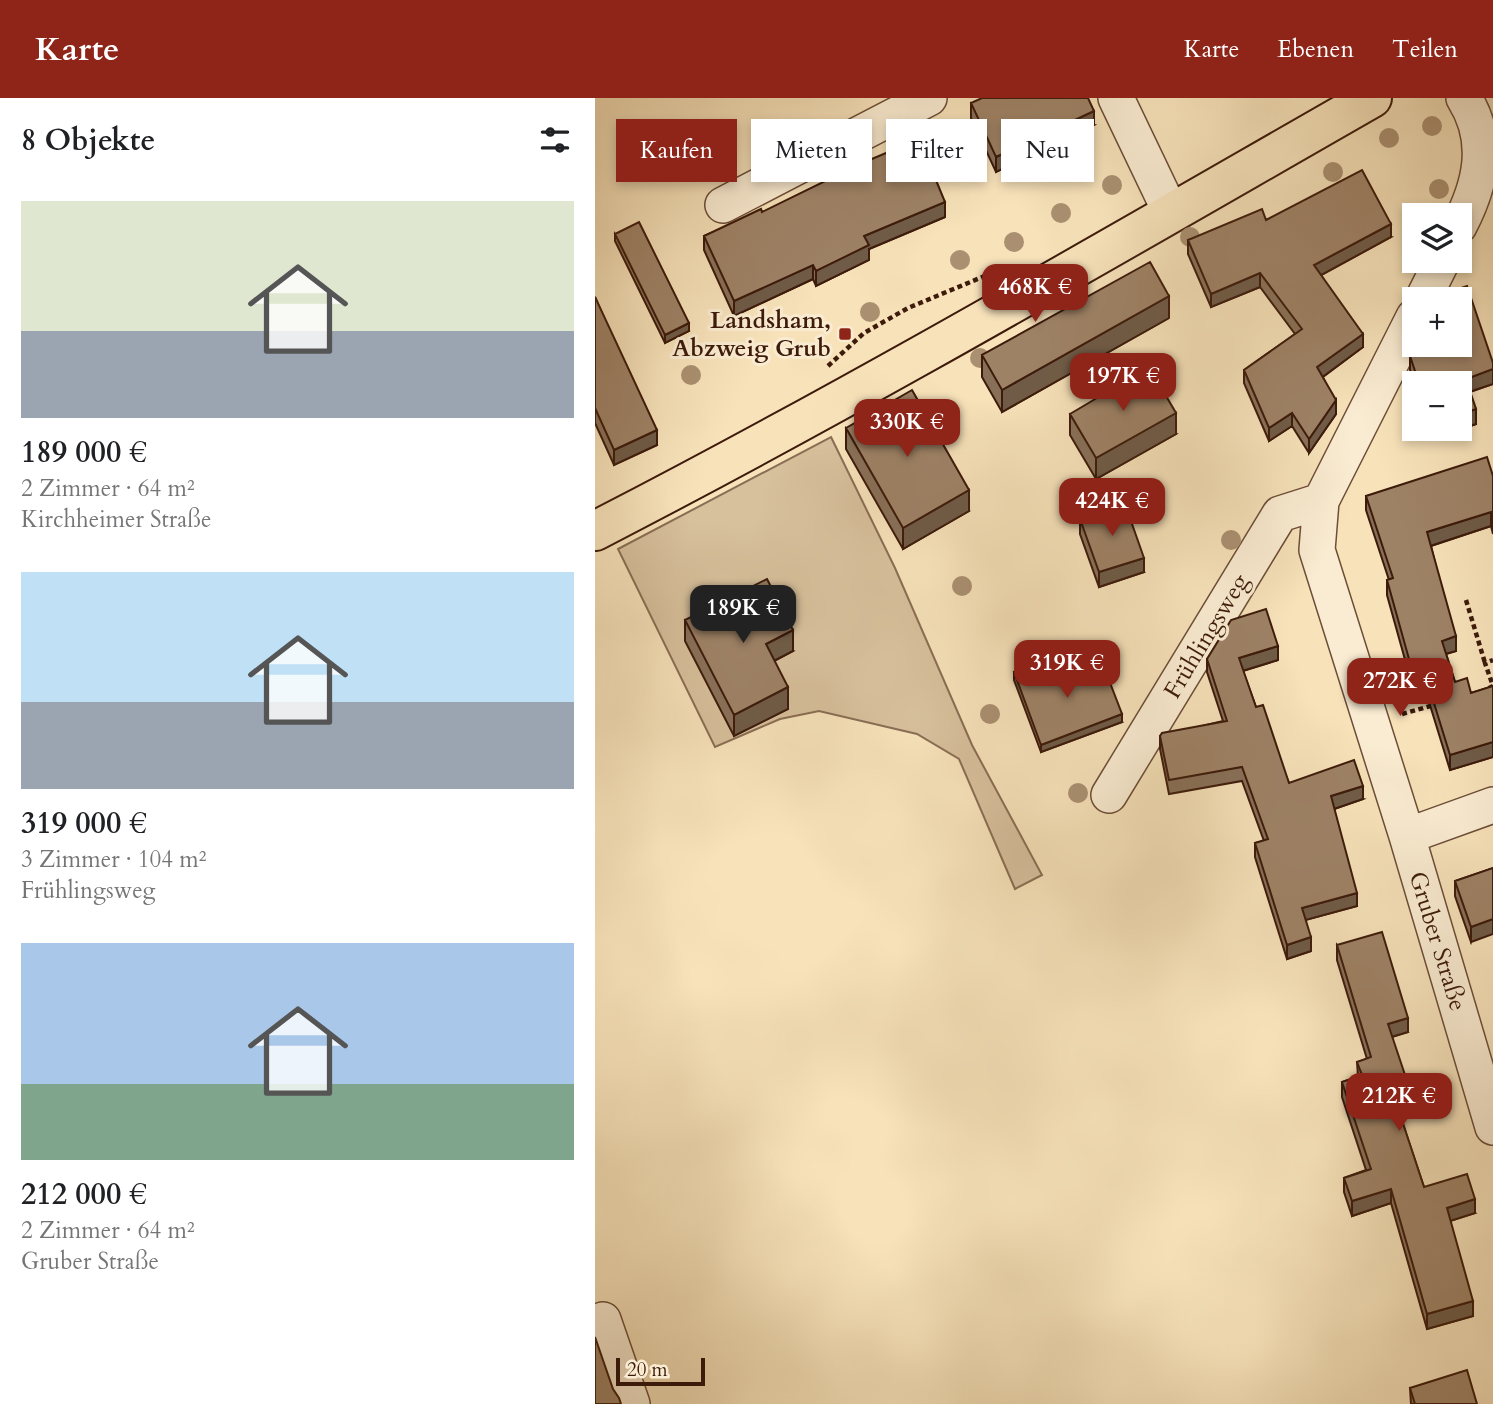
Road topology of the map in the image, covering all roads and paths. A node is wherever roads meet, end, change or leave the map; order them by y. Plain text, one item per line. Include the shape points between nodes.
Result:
1 (929, 98) edge
2 (1115, 98) edge
3 (1372, 98) edge
4 (1464, 98) edge
5 (1487, 167) edge
6 (1471, 203) edge
7 (723, 205) dead end
8 (1171, 213) junction
9 (1402, 341) edge
10 (1321, 501) junction
11 (595, 531) edge
12 (1466, 600) dead end
13 (1493, 660) edge
14 (1485, 663) junction
15 (1481, 690) edge
16 (1444, 701) edge
17 (1372, 724) junction
18 (1109, 795) dead end
19 (1493, 804) edge
20 (1407, 836) junction
21 (1493, 1127) edge
22 (595, 1323) edge
23 (632, 1404) edge

1 - 7 street
2 - 8 street
3 - 8 main road
4 - 5 street
5 - 6 street
8 - 11 main road via 733,459
9 - 10 street, Gruber Straße
10 - 17 street, Gruber Straße via 1317,550
10 - 18 street, Frühlingsweg via 1280,514
12 - 14 path
13 - 14 path
14 - 15 path via 1493,687
16 - 17 path
17 - 20 street, Gruber Straße
19 - 20 street
20 - 21 street, Gruber Straße
22 - 23 street via 603,1320

